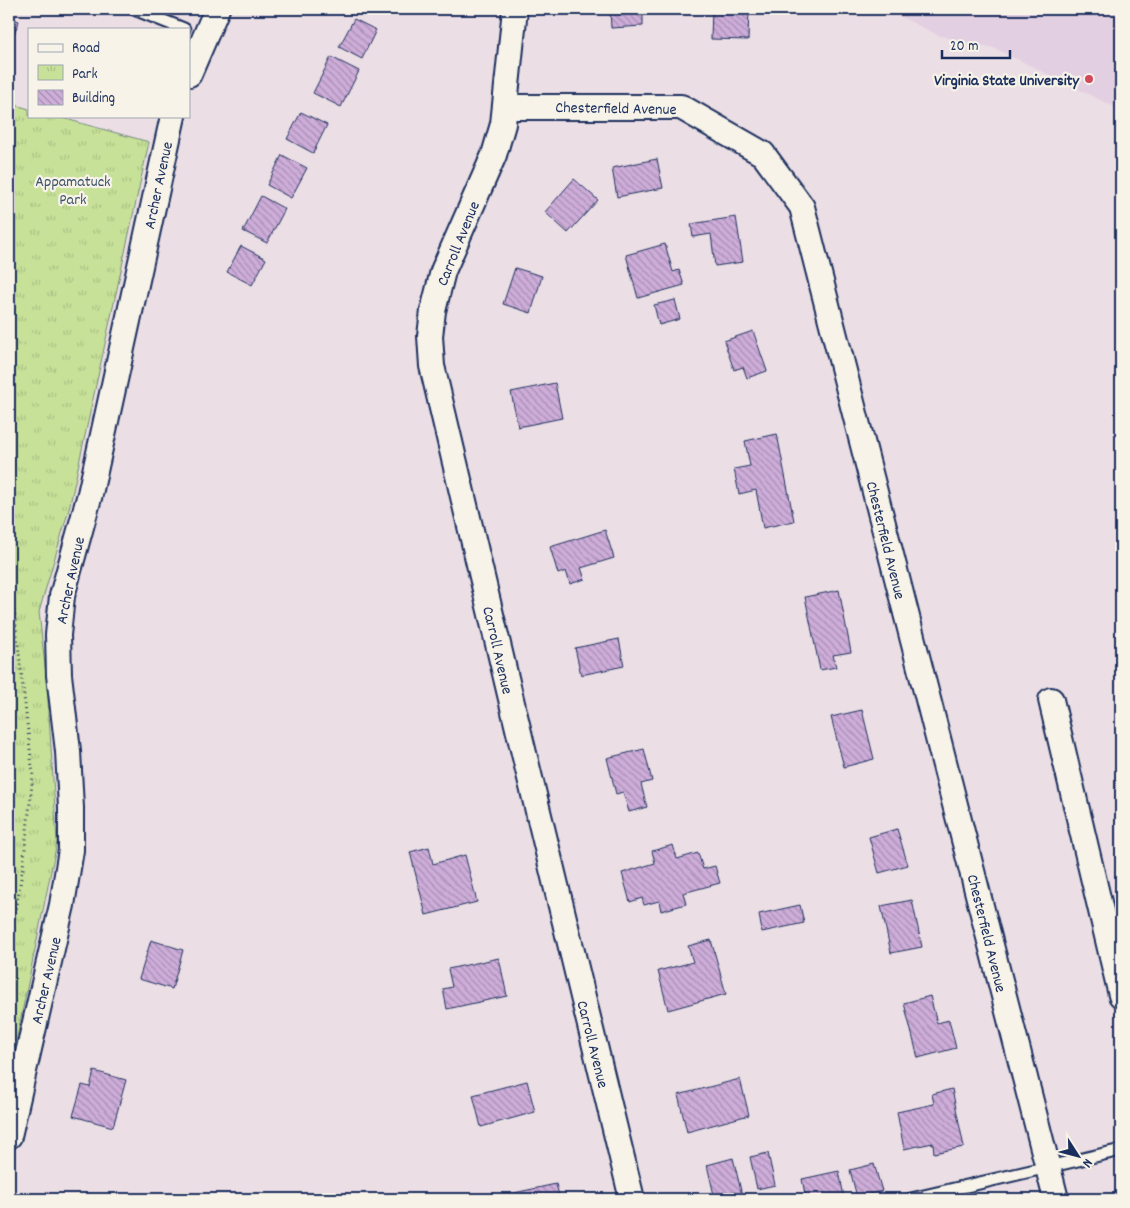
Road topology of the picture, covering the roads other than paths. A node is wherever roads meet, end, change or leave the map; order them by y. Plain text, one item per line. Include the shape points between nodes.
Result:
1 (134, 9) edge
2 (217, 9) edge
3 (515, 9) edge
4 (183, 28) edge
5 (193, 32) edge
6 (190, 64) edge
7 (506, 107) junction
8 (173, 118) edge
9 (1051, 700) dead end
10 (1121, 995) edge
11 (9, 1136) edge
12 (1121, 1150) edge
13 (1048, 1167) junction
14 (632, 1199) edge
15 (911, 1199) edge
16 (1056, 1199) edge

1 - 4 lane
2 - 5 street
3 - 7 street, Carroll Avenue
5 - 6 street
7 - 13 street, Chesterfield Avenue via 681,107 763,154 802,207
7 - 14 street, Carroll Avenue via 494,155 443,271 430,336 432,366
8 - 11 street, Archer Avenue via 90,494 62,596 58,655 68,752 71,850 62,905
9 - 10 street
12 - 13 lane
13 - 15 lane
13 - 16 street, Chesterfield Avenue

